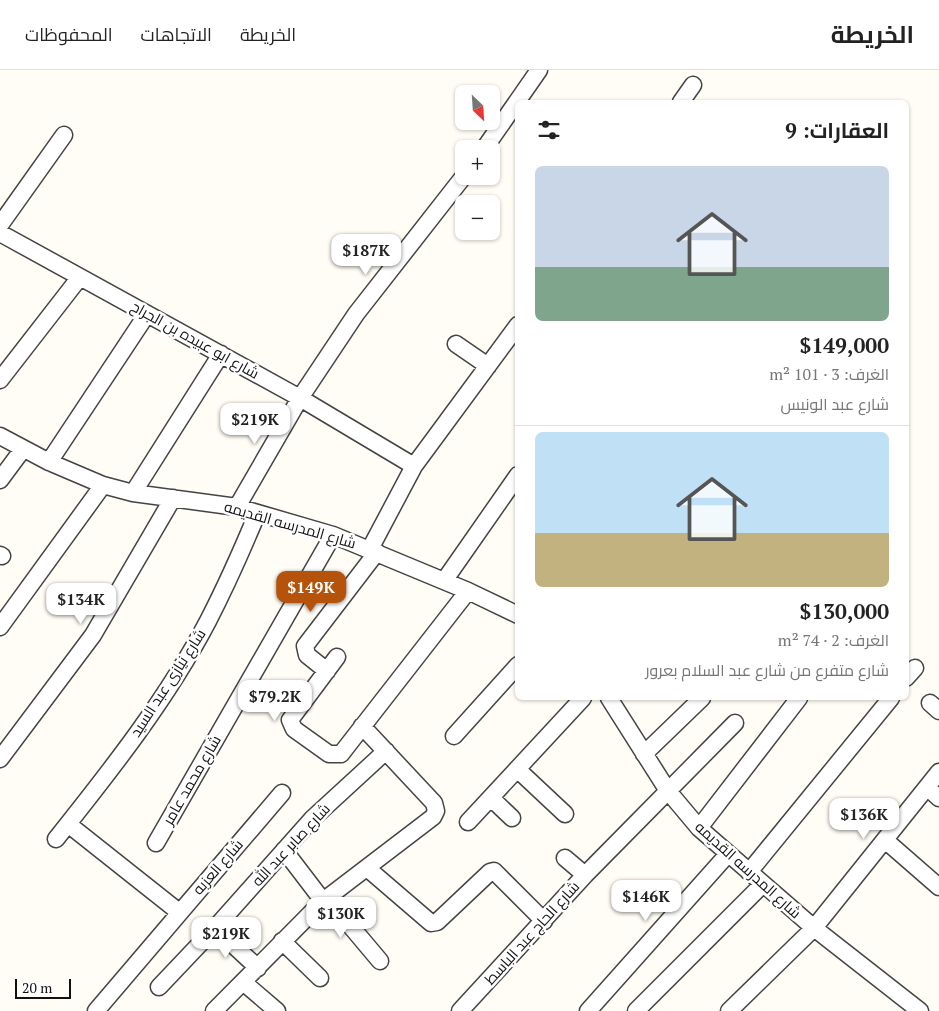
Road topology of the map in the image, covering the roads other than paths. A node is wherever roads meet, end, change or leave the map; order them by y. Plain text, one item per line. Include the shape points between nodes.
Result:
1 (539, 70) edge
2 (693, 85) dead end
3 (518, 100) edge
4 (682, 100) edge
5 (515, 104) edge
6 (64, 135) dead end
7 (490, 140) edge
8 (457, 185) edge
9 (0, 225) edge
10 (0, 233) edge
11 (80, 277) junction
12 (147, 314) junction
13 (515, 329) edge
14 (456, 344) dead end
15 (221, 354) junction
16 (488, 366) junction
17 (0, 380) edge
18 (300, 398) junction
19 (0, 436) edge
20 (23, 449) junction
21 (49, 462) junction
22 (414, 466) junction
23 (515, 478) edge
24 (0, 480) edge
25 (103, 485) junction
26 (133, 493) junction
27 (173, 498) junction
28 (237, 507) junction
29 (257, 514) junction
30 (333, 534) junction
31 (374, 551) junction
32 (444, 581) junction
33 (468, 591) junction
34 (515, 614) edge
35 (0, 627) edge
36 (337, 657) dead end
37 (515, 668) edge
38 (327, 671) junction
39 (581, 700) edge
40 (610, 700) edge
41 (700, 700) edge
42 (797, 700) edge
43 (889, 700) edge
44 (735, 723) dead end
45 (362, 726) junction
46 (454, 736) dead end
47 (386, 751) junction
48 (644, 754) junction
49 (0, 758) edge
50 (517, 769) junction
51 (939, 772) edge
52 (668, 792) junction
53 (933, 792) edge
54 (282, 793) dead end
55 (491, 798) junction
56 (565, 814) dead end
57 (512, 818) dead end
58 (468, 822) dead end
59 (68, 824) junction
60 (699, 828) junction
61 (56, 839) dead end
62 (885, 840) junction
63 (156, 843) dead end
64 (284, 850) junction
65 (728, 854) junction
66 (565, 858) dead end
67 (366, 868) junction
68 (749, 872) junction
69 (585, 875) junction
70 (763, 884) junction
71 (939, 887) edge
72 (325, 899) junction
73 (179, 912) junction
74 (544, 921) junction
75 (215, 928) junction
76 (814, 928) junction
77 (282, 941) junction
78 (380, 961) dead end
79 (258, 968) junction
80 (320, 978) dead end
81 (243, 982) junction
82 (159, 987) dead end
83 (96, 1011) edge
84 (214, 1011) edge
85 (277, 1011) edge
86 (460, 1011) edge
87 (588, 1011) edge
88 (636, 1011) edge
89 (729, 1011) edge
90 (920, 1011) edge

1 - 3 street
2 - 4 street
5 - 7 street
6 - 9 street
8 - 18 street via 356,314
10 - 11 street, شارع ابو عبيده بن الجراح
11 - 12 street, شارع ابو عبيده بن الجراح
11 - 17 street
12 - 15 street, شارع ابو عبيده بن الجراح
12 - 21 street
13 - 16 street
14 - 16 street
15 - 18 street, شارع ابو عبيده بن الجراح
15 - 26 street
16 - 22 street
18 - 22 street, شارع ابو عبيده بن الجراح
18 - 28 street
19 - 20 street, شارع المدرسه القديمه
20 - 21 street, شارع المدرسه القديمه
20 - 24 street
21 - 25 street, شارع المدرسه القديمه
22 - 31 street
23 - 32 street
25 - 26 street, شارع المدرسه القديمه
25 - 35 street
26 - 27 street, شارع المدرسه القديمه
27 - 28 street, شارع المدرسه القديمه
27 - 49 street via 93,635
28 - 29 street, شارع المدرسه القديمه
29 - 30 street, شارع المدرسه القديمه
29 - 59 street, شارع نيازى عبد السيد via 229,580 187,658 128,746
30 - 31 street, شارع المدرسه القديمه
30 - 63 street, شارع محمد عامر
31 - 32 street, شارع المدرسه القديمه
31 - 38 street via 305,646 307,655
32 - 33 street, شارع المدرسه القديمه
33 - 34 street, شارع المدرسه القديمه
33 - 45 street
36 - 38 street
37 - 46 street
38 - 45 street via 292,715 290,725 329,754 340,754
39 - 50 street
40 - 48 street, شارع المدرسه القديمه
41 - 48 street
42 - 60 street
43 - 68 street
44 - 52 street, شارع الحاج عبد الباسط
45 - 47 street
47 - 64 street, شارع صابر عبد الله via 312,819
47 - 67 street via 434,803 436,811 433,818
48 - 52 street, شارع المدرسه القديمه
50 - 55 street
50 - 56 street
51 - 53 street
52 - 60 street, شارع المدرسه القديمه
52 - 69 street, شارع الحاج عبد الباسط
53 - 62 street
54 - 73 street, شارع العزبه
55 - 57 street
55 - 58 street
59 - 61 street, شارع نيازى عبد السيد
59 - 73 street
60 - 65 street, شارع المدرسه القديمه
62 - 71 street
62 - 76 street
64 - 72 street
64 - 75 street, شارع صابر عبد الله
65 - 68 street, شارع المدرسه القديمه
65 - 87 street
66 - 69 street
67 - 72 street
67 - 74 street via 434,924 490,872 498,873
68 - 70 street, شارع المدرسه القديمه
69 - 74 street, شارع الحاج عبد الباسط
70 - 76 street, شارع المدرسه القديمه
70 - 88 street
72 - 77 street
72 - 78 street
73 - 83 street, شارع العزبه
74 - 86 street, شارع الحاج عبد الباسط
75 - 79 street
75 - 82 street, شارع صابر عبد الله
76 - 89 street
76 - 90 street, شارع المدرسه القديمه
77 - 79 street
77 - 80 street
79 - 81 street
81 - 84 street
81 - 85 street

